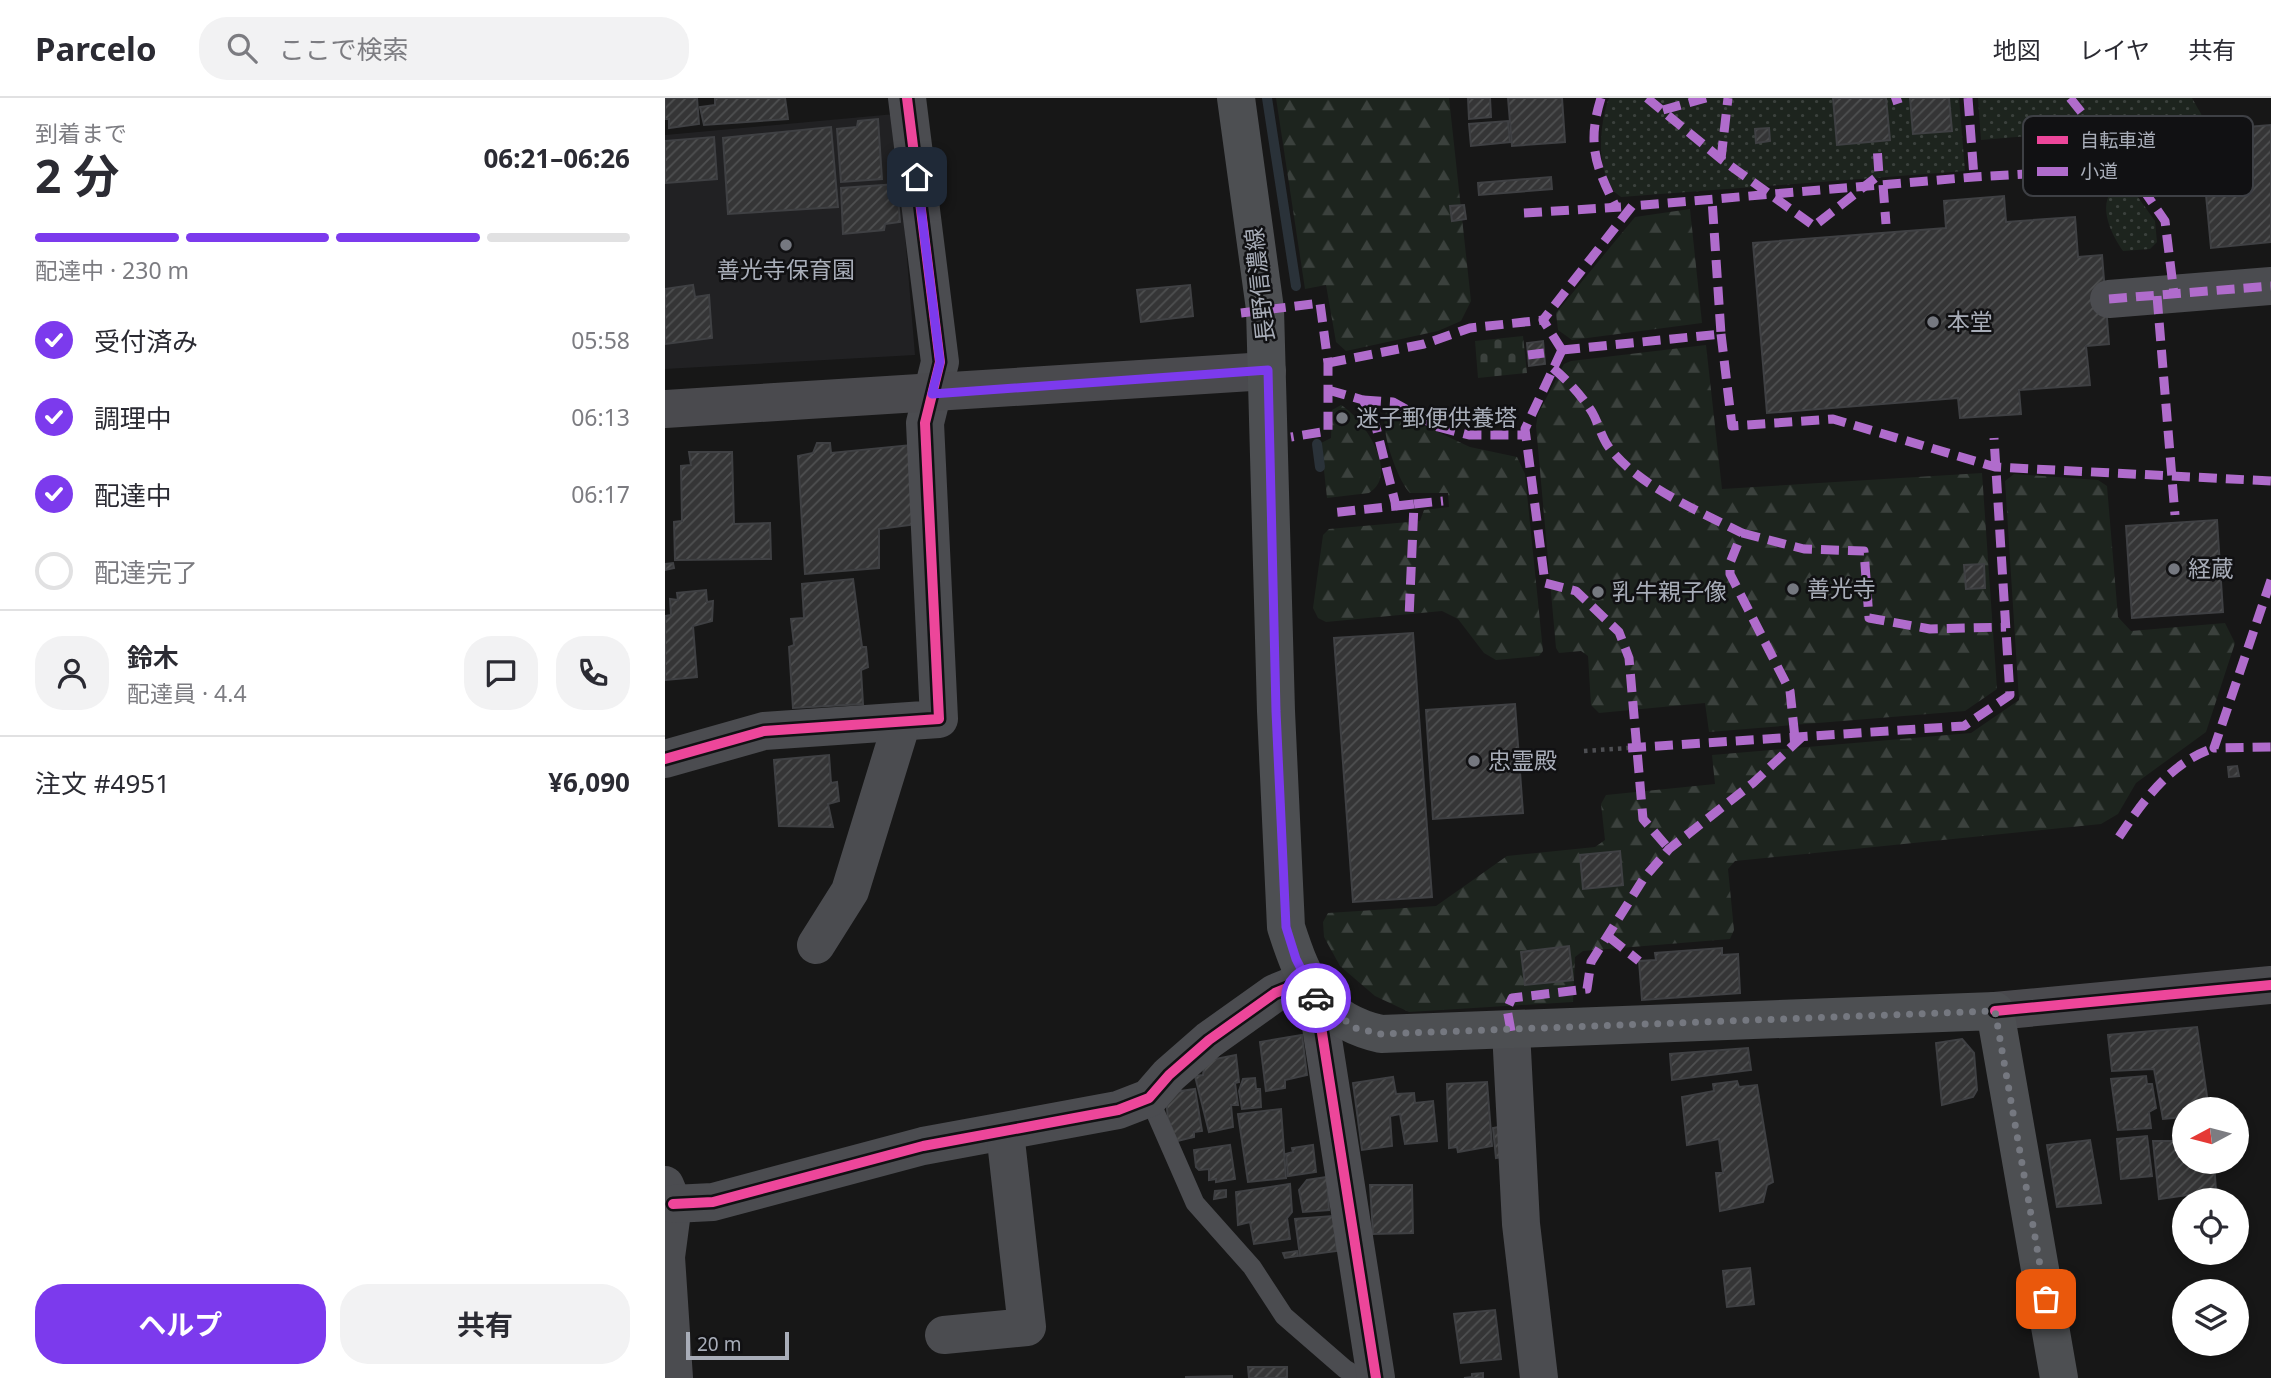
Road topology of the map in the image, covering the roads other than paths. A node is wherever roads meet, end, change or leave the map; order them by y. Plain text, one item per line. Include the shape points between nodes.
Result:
1 (907, 98) edge
2 (1236, 98) edge
3 (2271, 286) edge
4 (2109, 299) dead end
5 (1268, 370) junction
6 (932, 394) junction
7 (665, 409) edge
8 (902, 722) junction
9 (665, 759) edge
10 (816, 945) dead end
11 (2271, 985) edge
12 (1312, 991) junction
13 (1995, 1011) junction
14 (1511, 1031) junction
15 (1149, 1098) junction
16 (1005, 1132) junction
17 (669, 1194) edge
18 (944, 1335) dead end
19 (674, 1378) edge
20 (1360, 1378) edge
21 (1376, 1378) edge
22 (1539, 1378) edge
23 (2059, 1378) edge

1 - 6 street via 940,362
2 - 5 main road, 長野信濃線 via 1265,309
3 - 4 street
5 - 6 street
5 - 12 main road, 長野信濃線 via 1286,927
6 - 7 street
6 - 8 street via 925,423 939,719
8 - 9 street via 764,731
8 - 10 street via 850,891
11 - 13 street
12 - 14 main road via 1355,1028 1381,1034
12 - 15 street via 1275,993 1209,1040
12 - 21 street
13 - 14 main road
13 - 23 main road
14 - 22 street via 1521,1224
15 - 16 street via 1118,1110
15 - 20 lane via 1195,1203 1252,1267 1284,1316
16 - 17 street via 923,1146 713,1202
16 - 18 street via 1027,1326
17 - 19 street via 666,1257

